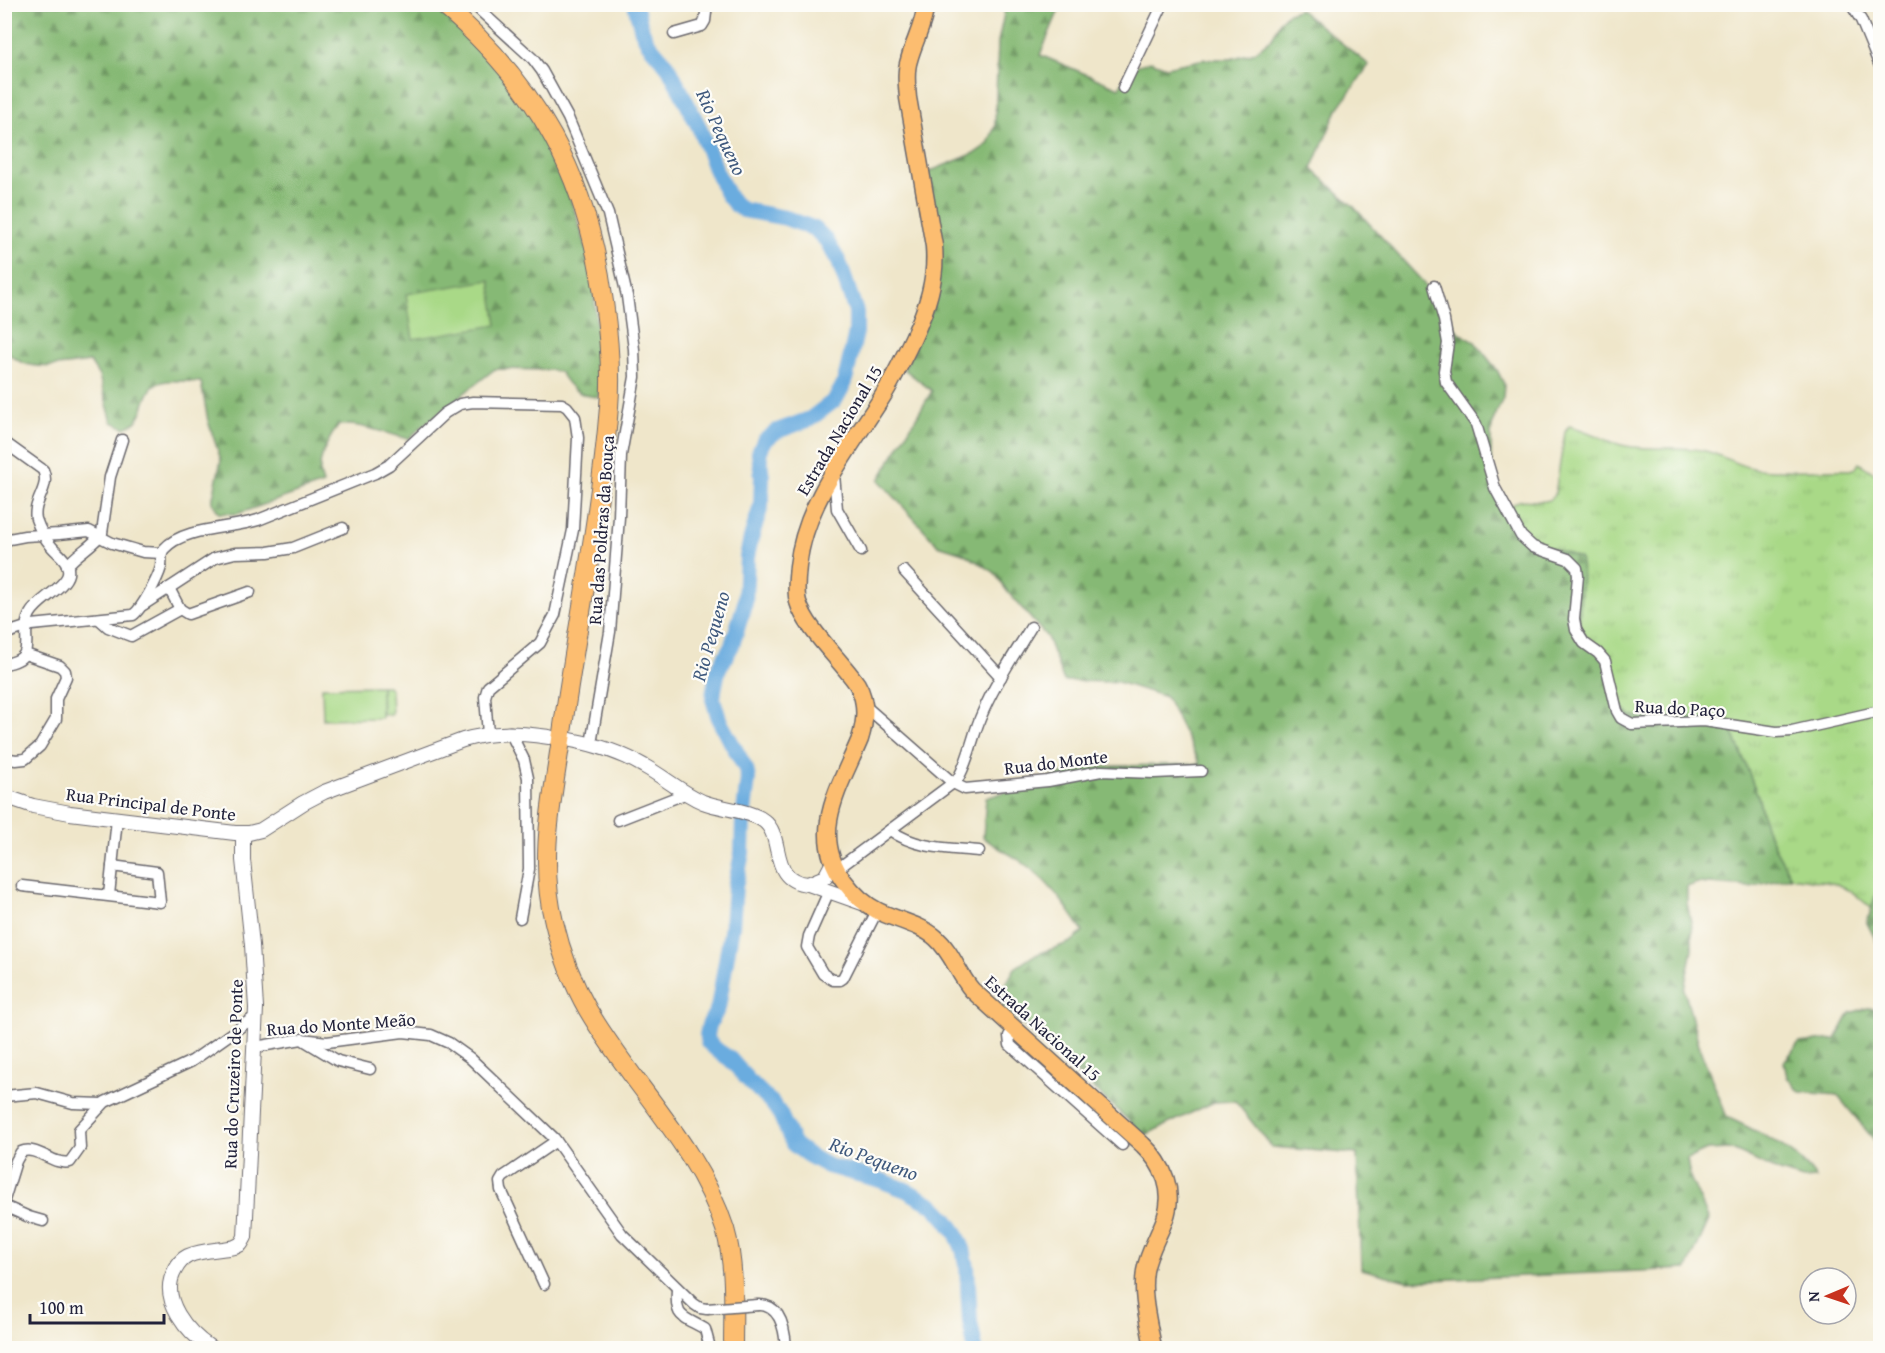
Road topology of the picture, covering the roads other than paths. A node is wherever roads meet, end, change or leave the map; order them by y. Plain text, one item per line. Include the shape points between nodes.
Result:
1 (442, 4) edge
2 (457, 4) edge
3 (473, 4) edge
4 (707, 4) edge
5 (926, 4) edge
6 (1163, 4) edge
7 (1851, 4) edge
8 (674, 34) dead end
9 (1881, 66) edge
10 (1123, 88) dead end
11 (1434, 286) dead end
12 (122, 440) dead end
13 (4, 442) edge
14 (834, 472) junction
15 (343, 528) dead end
16 (45, 535) junction
17 (100, 536) junction
18 (4, 540) edge
19 (861, 551) dead end
20 (162, 553) junction
21 (67, 566) junction
22 (904, 572) dead end
23 (169, 588) junction
24 (250, 592) dead end
25 (140, 607) junction
26 (180, 609) junction
27 (99, 619) junction
28 (26, 626) junction
29 (1031, 627) dead end
30 (4, 634) edge
31 (25, 654) junction
32 (4, 664) edge
33 (1001, 677) junction
34 (864, 705) junction
35 (1881, 711) edge
36 (510, 732) junction
37 (488, 734) junction
38 (549, 737) dead end
39 (571, 740) dead end
40 (591, 744) junction
41 (4, 758) edge
42 (1201, 771) dead end
43 (953, 783) junction
44 (687, 793) junction
45 (4, 796) edge
46 (117, 819) junction
47 (618, 820) dead end
48 (890, 830) junction
49 (243, 834) junction
50 (979, 851) dead end
51 (112, 866) junction
52 (828, 880) junction
53 (22, 886) dead end
54 (109, 896) junction
55 (872, 908) junction
56 (520, 918) dead end
57 (256, 1016) junction
58 (1014, 1029) junction
59 (235, 1031) junction
60 (302, 1039) junction
61 (255, 1042) junction
62 (370, 1069) dead end
63 (4, 1096) edge
64 (102, 1104) junction
65 (556, 1141) junction
66 (1122, 1145) dead end
67 (4, 1200) edge
68 (4, 1206) edge
69 (43, 1221) dead end
70 (544, 1284) dead end
71 (677, 1288) junction
72 (211, 1348) edge
73 (710, 1348) edge
74 (733, 1348) edge
75 (742, 1348) edge
76 (786, 1348) edge
77 (1154, 1348) edge

1 - 74 highway via 502,63 546,123 584,205 596,250 611,367 609,407 551,810 546,851 548,892 559,942 584,1001 599,1028 685,1147 716,1205 730,1253
2 - 75 highway via 512,61 552,114 579,168 606,249 618,342 620,411 556,830 557,896 571,950 593,1001 692,1142 728,1210 741,1266
3 - 40 street, Rua das Poldras da Bouça via 533,59 568,118 608,214 627,296 634,377 621,455 610,626
4 - 8 street via 702,26
5 - 14 main road, Estrada Nacional 15 via 906,74 933,235 933,283 897,371
6 - 10 street
7 - 9 street
11 - 35 street, Rua do Paço via 1448,343 1446,382 1476,424 1495,488 1521,536 1533,547 1568,559 1577,568 1576,630 1584,643 1605,661 1621,718 1632,723 1704,721 1776,732
12 - 17 street
13 - 16 street via 44,472 36,519
14 - 19 street via 837,509
14 - 34 main road, Estrada Nacional 15 via 802,542 797,599 808,621 856,684
15 - 23 street via 292,548 215,558
16 - 17 street via 88,531
16 - 18 street
16 - 21 street
17 - 20 street via 139,551
17 - 21 street
20 - 25 street via 160,570
20 - 37 street via 190,533 250,523 375,473 460,404 565,405 577,424 577,459 573,530 555,615 540,643 488,687
21 - 28 street via 66,579 33,609
22 - 33 street
23 - 25 street
23 - 26 street
24 - 26 street via 192,613
25 - 27 street via 131,616
26 - 27 street via 131,636
27 - 28 street
28 - 30 street
28 - 31 street
29 - 33 street
31 - 32 street
31 - 41 street via 60,666 66,677 56,699 56,719 42,744 25,759
33 - 43 street
34 - 43 street
34 - 52 main road via 861,733 830,813
36 - 37 street, Rua Principal de Ponte
36 - 38 street, Rua Principal de Ponte
36 - 56 street via 528,778 529,869
37 - 49 street, Rua Principal de Ponte via 331,789 261,830
39 - 40 street
40 - 44 street via 637,761
42 - 43 street, Rua do Monte via 1101,771 973,789
43 - 48 street
44 - 47 street
44 - 52 street via 769,825 779,861 795,881
45 - 46 street, Rua Principal de Ponte via 37,807
46 - 49 street, Rua Principal de Ponte
46 - 51 street
48 - 50 street via 925,846
48 - 52 street
49 - 57 street, Rua do Cruzeiro de Ponte
51 - 54 street
51 - 54 street via 157,872 160,902
52 - 55 main road, Estrada Nacional 15
52 - 55 street via 807,947 823,974 834,980 843,978
53 - 54 street
55 - 58 main road, Estrada Nacional 15 via 936,938 968,986
57 - 59 street
57 - 61 street, Rua do Cruzeiro de Ponte
58 - 66 street via 1009,1036 1010,1045
58 - 77 main road, Estrada Nacional 15 via 1147,1149 1165,1176 1168,1209 1145,1275
59 - 61 street via 245,1032
59 - 64 street via 188,1063
60 - 61 street, Rua do Monte Meão
60 - 62 street via 338,1061
60 - 65 street, Rua do Monte Meão via 327,1042 407,1032 440,1038 467,1055
61 - 72 street, Rua do Cruzeiro de Ponte via 245,1240 235,1247 188,1256 170,1282 176,1311 192,1333
63 - 64 street via 37,1093 70,1102
64 - 67 street via 78,1130 80,1148 70,1162 26,1150 18,1156
65 - 70 street via 502,1178 500,1184
65 - 71 street, Rua do Monte Meão via 617,1228
68 - 69 street
71 - 73 street via 679,1313 705,1329
71 - 76 street, Rua do Monte Meão, bridge via 695,1305 707,1309 769,1306 784,1328

